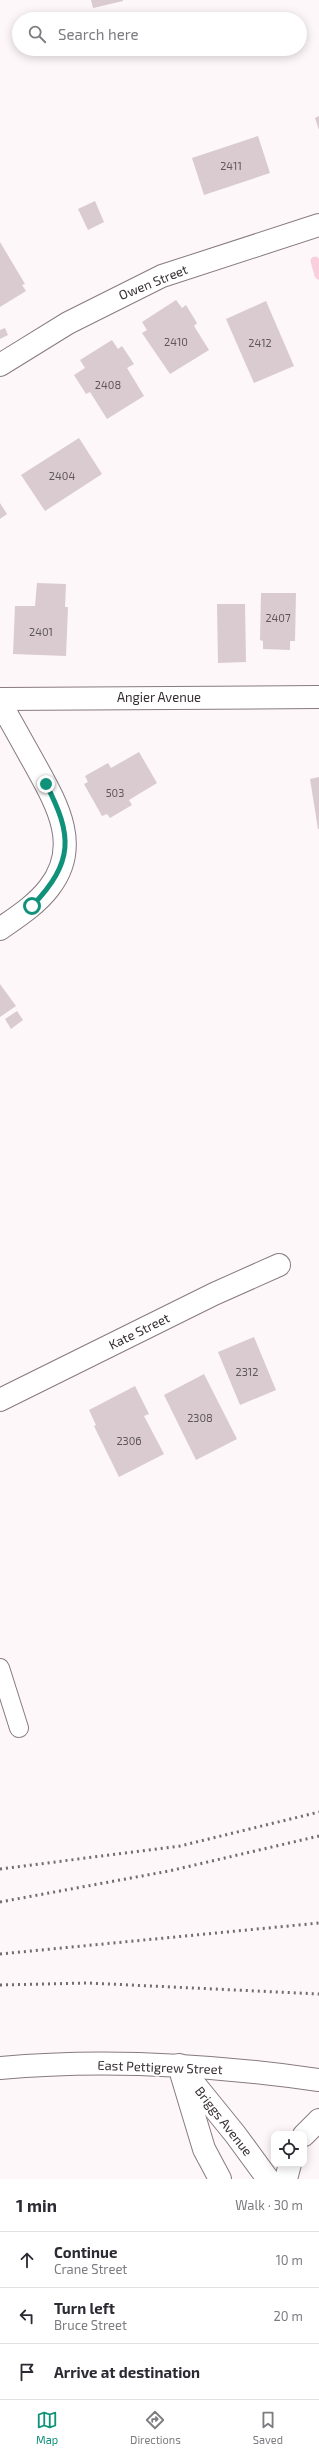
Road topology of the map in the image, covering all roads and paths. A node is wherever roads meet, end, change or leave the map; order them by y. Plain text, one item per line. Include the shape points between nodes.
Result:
1 (319, 225) edge
2 (0, 365) edge
3 (319, 697) edge
4 (0, 699) edge
5 (0, 702) edge
6 (0, 930) edge
7 (279, 1265) dead end
8 (0, 1400) edge
9 (0, 1668) edge
10 (19, 1728) dead end
11 (179, 2065) junction
12 (0, 2068) edge
13 (319, 2080) edge
14 (319, 2120) edge
15 (307, 2132) edge
16 (289, 2167) edge
17 (220, 2179) edge
18 (268, 2179) edge
19 (286, 2179) edge

1 - 2 street, Owen Street via 162,276 68,322
3 - 4 street, Angier Avenue
5 - 6 street via 60,812 64,850 60,869 50,888 32,906
7 - 8 street, Kate Street via 199,1301
9 - 10 lane
11 - 12 street, East Pettigrew Street via 98,2064
11 - 13 street, East Pettigrew Street
11 - 17 street, Briggs Avenue via 204,2150
11 - 18 street, Briggs Avenue
14 - 15 street
16 - 19 street

